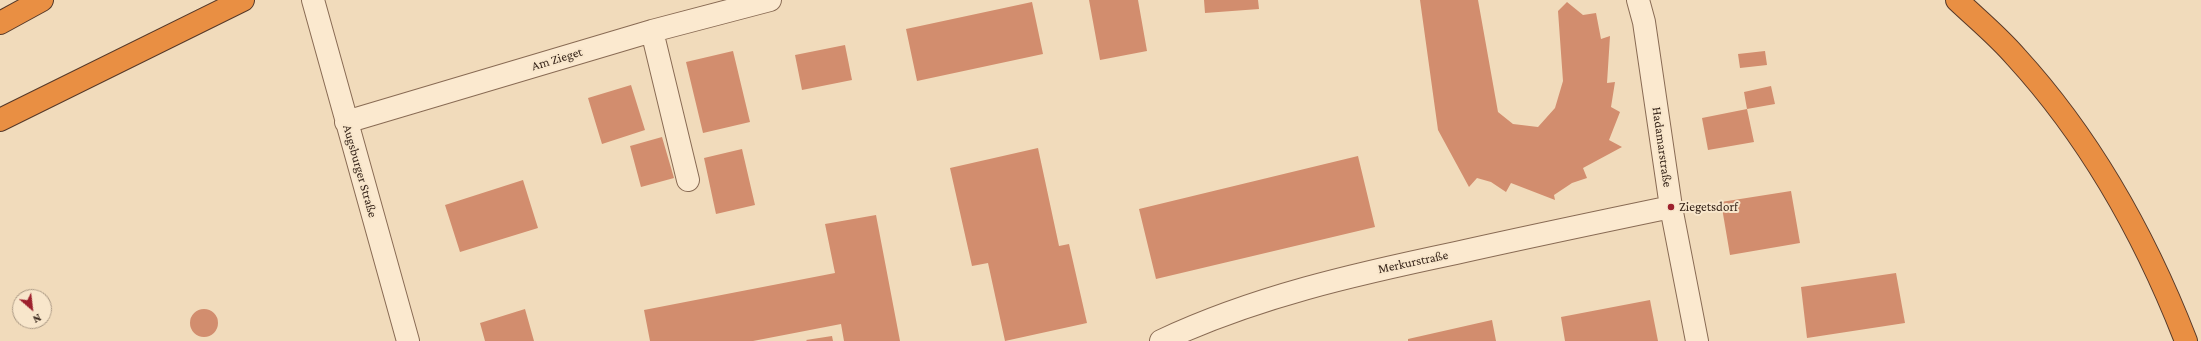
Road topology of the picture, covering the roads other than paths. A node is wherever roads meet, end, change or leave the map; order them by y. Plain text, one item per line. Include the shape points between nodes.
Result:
1 (42, 0) edge
2 (243, 0) edge
3 (313, 0) edge
4 (770, 0) edge
5 (1638, 0) edge
6 (1957, 0) edge
7 (0, 23) edge
8 (652, 31) junction
9 (0, 120) edge
10 (346, 122) junction
11 (688, 180) dead end
12 (1671, 207) junction
13 (408, 341) edge
14 (1161, 341) edge
15 (1697, 341) edge
16 (2186, 341) edge

1 - 7 highway
2 - 9 highway
3 - 10 street, Augsburger Straße
4 - 8 street, Am Zieget
5 - 12 street, Hadamarstraße via 1644,22
6 - 16 highway via 2016,56 2082,139 2137,230 2167,291
8 - 10 street, Am Zieget
8 - 11 street
10 - 13 street, Augsburger Straße
12 - 14 street, Merkurstraße via 1330,282 1240,309
12 - 15 street, Hadamarstraße

